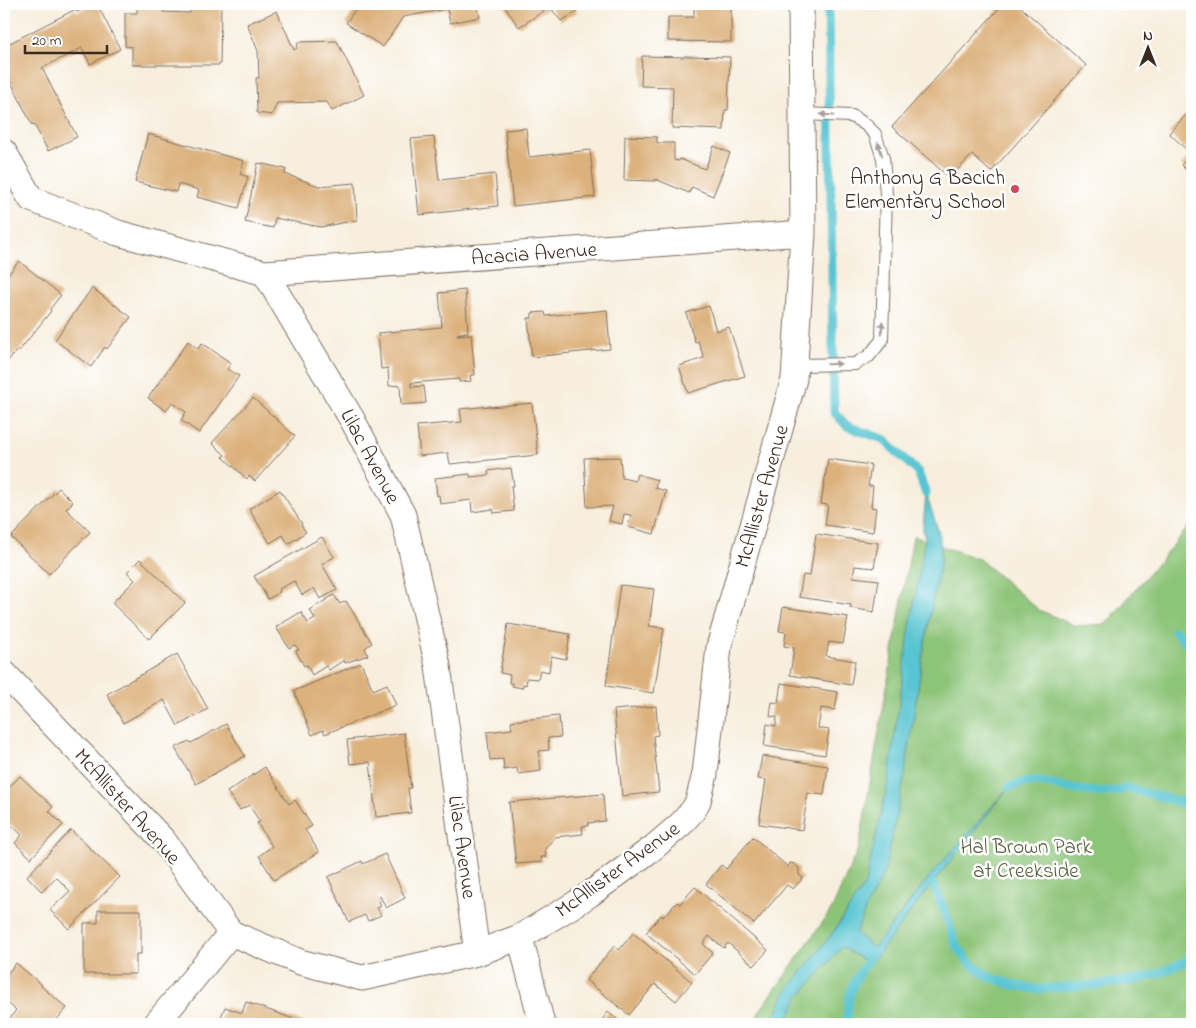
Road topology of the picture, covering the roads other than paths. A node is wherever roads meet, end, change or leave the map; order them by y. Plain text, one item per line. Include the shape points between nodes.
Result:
1 (801, 4) edge
2 (802, 114) junction
3 (4, 152) edge
4 (803, 233) junction
5 (266, 273) junction
6 (804, 365) junction
7 (4, 673) edge
8 (231, 932) junction
9 (520, 937) junction
10 (477, 953) junction
11 (156, 1024) edge
12 (542, 1024) edge

1 - 2 street, McAllister Avenue
2 - 4 street, McAllister Avenue
6 -> 2 lane via 854,364 870,356 882,340 886,194 883,158 875,134 866,125 852,116
3 - 5 street via 31,199 118,233
4 - 5 street, Acacia Avenue
4 - 6 street, McAllister Avenue
5 - 10 street, Lilac Avenue via 353,421 403,515 438,666
6 - 9 street, McAllister Avenue via 794,379 718,647 705,774 698,801 681,824 653,848 590,894
7 - 8 street, McAllister Avenue via 163,840
8 - 10 street, McAllister Avenue via 300,962 362,978
8 - 11 street
9 - 10 street, McAllister Avenue
9 - 12 street

